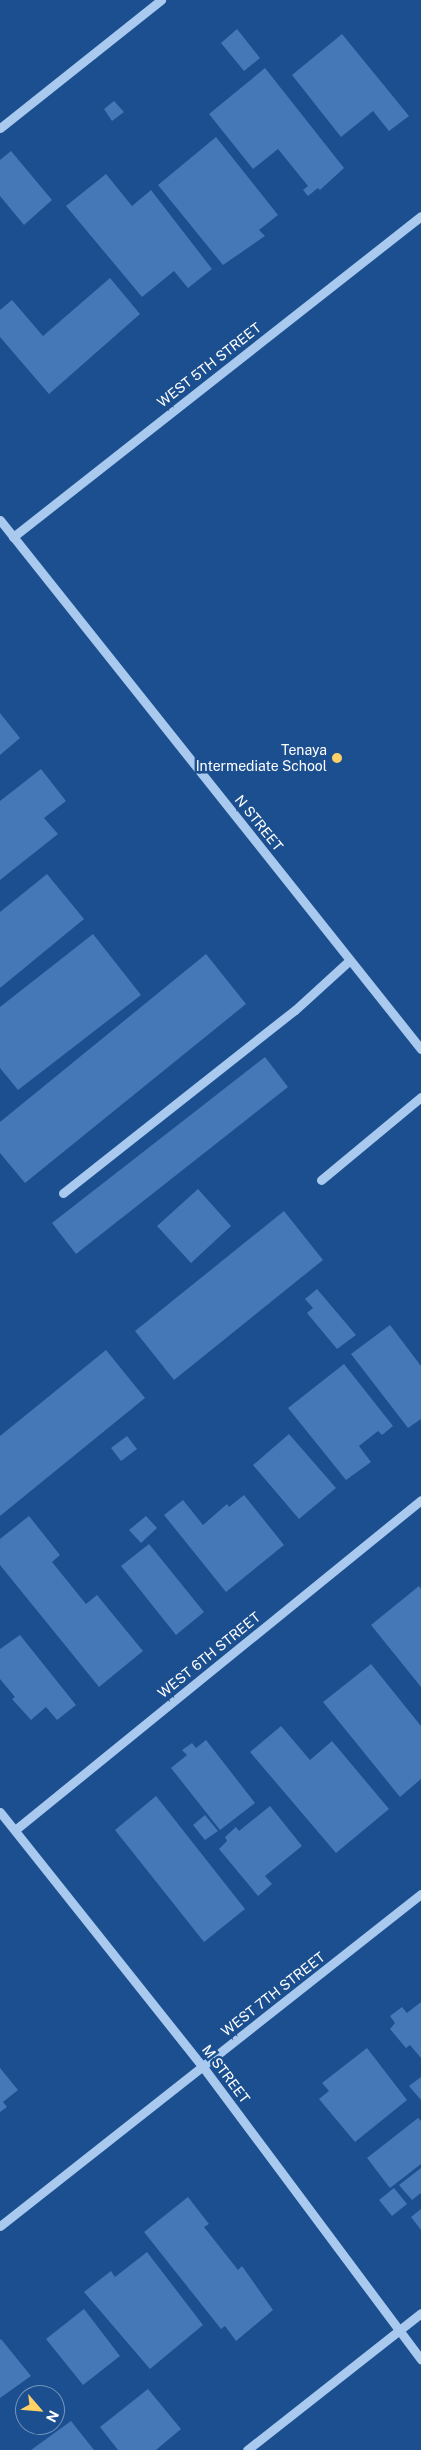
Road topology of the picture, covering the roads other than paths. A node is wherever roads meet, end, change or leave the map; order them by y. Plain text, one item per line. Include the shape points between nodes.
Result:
1 (161, 0) edge
2 (0, 128) edge
3 (421, 216) edge
4 (0, 520) edge
5 (13, 537) junction
6 (350, 960) junction
7 (421, 1049) edge
8 (421, 1097) edge
9 (321, 1180) dead end
10 (63, 1193) dead end
11 (421, 1500) edge
12 (0, 1812) edge
13 (15, 1830) junction
14 (421, 1894) edge
15 (204, 2067) junction
16 (0, 2226) edge
17 (421, 2313) edge
18 (398, 2331) junction
19 (421, 2360) edge
20 (247, 2450) edge

1 - 2 street
3 - 5 street, WEST 5TH STREET
4 - 5 street, N STREET
5 - 6 street, N STREET
6 - 7 street, N STREET
6 - 10 street via 295,1010
8 - 9 street
11 - 13 street, WEST 6TH STREET
12 - 13 street, M STREET
13 - 15 street, M STREET
14 - 15 street, WEST 7TH STREET
15 - 16 street, WEST 7TH STREET
15 - 18 street, M STREET
17 - 18 street
18 - 19 street, M STREET
18 - 20 street

